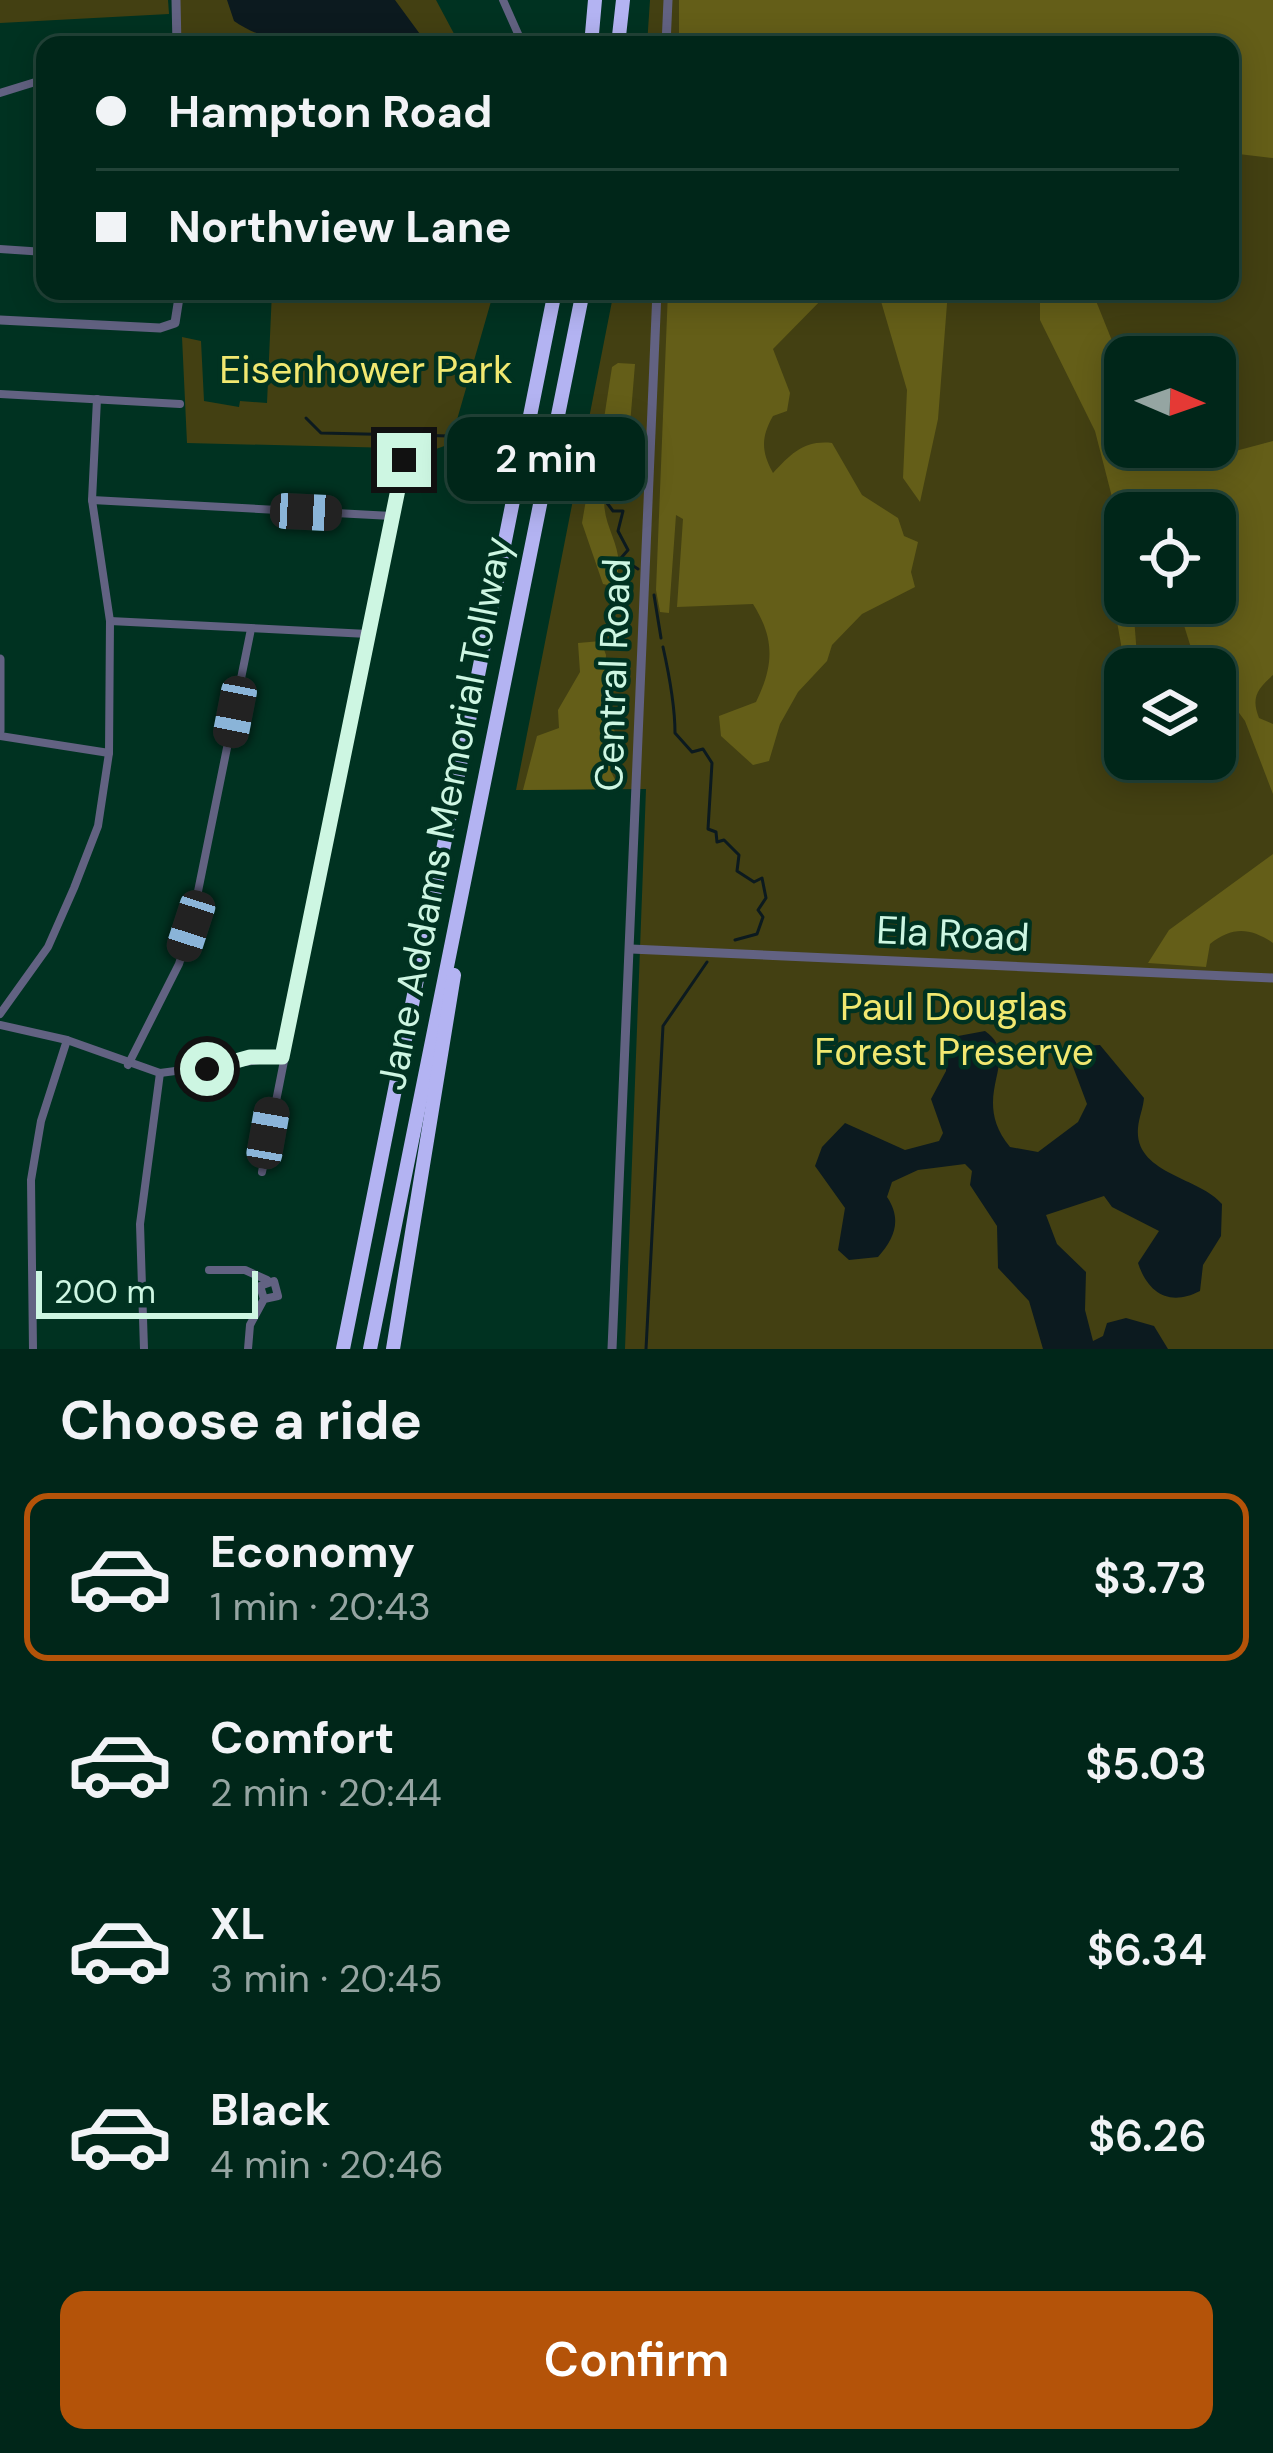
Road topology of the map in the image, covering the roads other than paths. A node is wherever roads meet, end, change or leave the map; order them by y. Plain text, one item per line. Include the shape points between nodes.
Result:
1 (176, 0) edge
2 (503, 0) edge
3 (595, 0) edge
4 (623, 0) edge
5 (668, 0) edge
6 (176, 36) edge
7 (519, 36) edge
8 (592, 36) edge
9 (619, 36) edge
10 (666, 36) edge
11 (36, 83) edge
12 (0, 93) edge
13 (0, 249) edge
14 (36, 251) edge
15 (180, 300) edge
16 (553, 300) edge
17 (581, 300) edge
18 (657, 300) edge
19 (0, 320) edge
20 (0, 394) edge
21 (97, 399) junction
22 (180, 404) dead end
23 (404, 460) dead end
24 (92, 500) junction
25 (392, 516) junction
26 (110, 622) junction
27 (251, 629) junction
28 (368, 634) junction
29 (0, 659) edge
30 (0, 734) edge
31 (110, 754) junction
32 (475, 830) junction
33 (631, 949) junction
34 (1273, 978) edge
35 (0, 1014) edge
36 (0, 1025) edge
37 (68, 1040) junction
38 (282, 1057) junction
39 (128, 1064) junction
40 (160, 1072) junction
41 (262, 1172) dead end
42 (209, 1270) dead end
43 (267, 1280) junction
44 (264, 1299) junction
45 (33, 1349) edge
46 (144, 1349) edge
47 (248, 1349) edge
48 (343, 1349) edge
49 (370, 1349) edge
50 (393, 1349) edge
51 (612, 1349) edge

1 - 6 street
2 - 7 street
3 - 8 highway
4 - 9 highway
5 - 10 street
11 - 12 street
13 - 14 street
15 - 19 street via 175,323 160,328
16 - 48 highway, Jane Addams Memorial Tollway
17 - 32 highway, Jane Addams Memorial Tollway
18 - 33 street, Central Road
20 - 21 street
21 - 22 street
21 - 24 street
23 - 25 street
24 - 25 street
24 - 26 street
25 - 28 street
26 - 27 street
26 - 31 street
27 - 28 street
27 - 39 street via 191,926
28 - 38 street
29 - 30 street
30 - 31 street
31 - 35 street via 98,826 74,888 48,947
32 - 49 highway, Jane Addams Memorial Tollway
32 - 50 highway
33 - 34 street, Ela Road
33 - 51 street, Central Road
36 - 37 street
37 - 39 street
37 - 45 street via 31,1180
38 - 40 street
38 - 41 street
39 - 40 street
40 - 46 street via 140,1224
42 - 43 street via 245,1270
43 - 44 street
43 - 44 street via 280,1292
44 - 47 street

